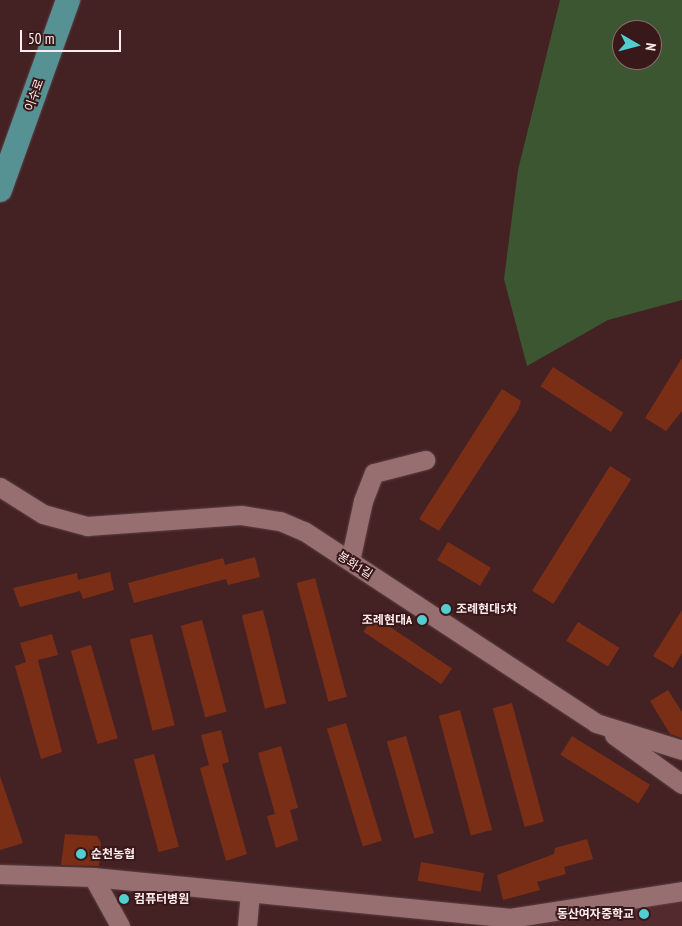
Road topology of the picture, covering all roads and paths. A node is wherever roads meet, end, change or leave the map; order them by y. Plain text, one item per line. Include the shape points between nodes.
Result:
1 (68, 0) edge
2 (0, 190) edge
3 (425, 460) dead end
4 (0, 487) edge
5 (350, 561) junction
6 (596, 722) junction
7 (682, 750) edge
8 (682, 784) edge
9 (0, 874) edge
10 (94, 877) junction
11 (682, 891) edge
12 (250, 893) junction
13 (429, 918) edge
14 (120, 926) edge
15 (247, 926) edge

1 - 2 main road, 이수로
3 - 5 street via 374,473 362,501
4 - 5 street, 봉화1길 via 43,514 87,526 241,515 280,521 304,531
5 - 6 street, 봉화1길
6 - 7 street, 봉화1길
6 - 8 street
9 - 10 street
10 - 12 street
10 - 14 street
11 - 13 street via 510,918
12 - 13 street
12 - 15 street

